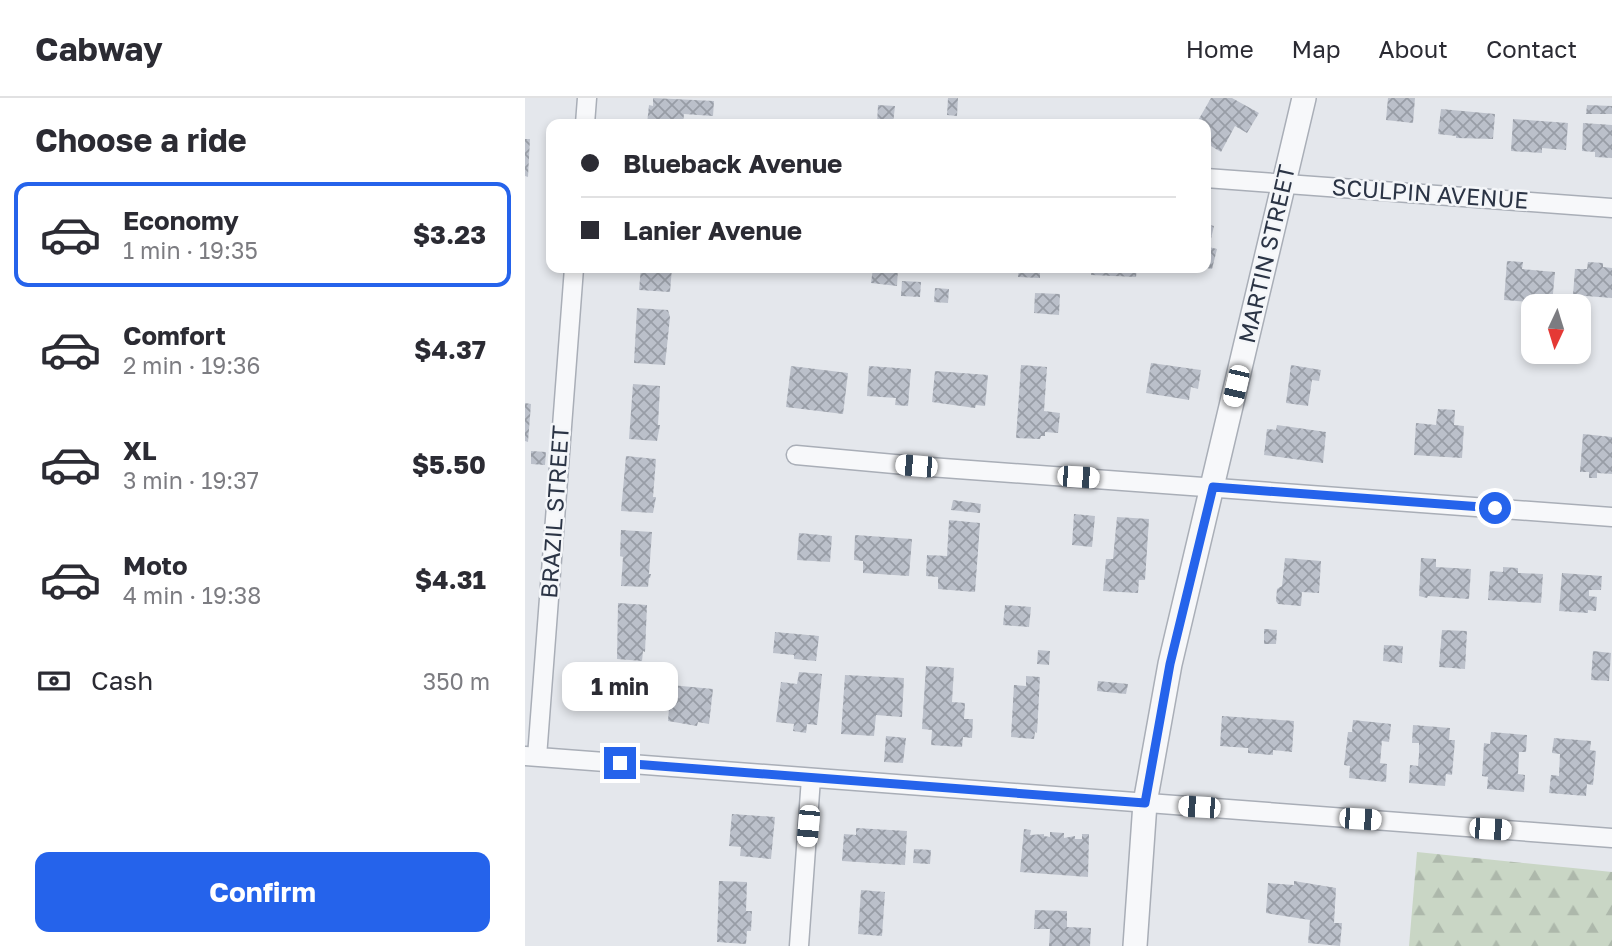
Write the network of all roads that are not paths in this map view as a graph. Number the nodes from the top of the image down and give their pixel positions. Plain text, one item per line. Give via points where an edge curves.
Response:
1 (587, 98) edge
2 (1304, 98) edge
3 (585, 119) edge
4 (1211, 178) edge
5 (1283, 184) junction
6 (1612, 208) edge
7 (574, 273) edge
8 (796, 455) dead end
9 (1213, 487) junction
10 (1612, 517) edge
11 (531, 756) edge
12 (811, 778) junction
13 (1145, 803) junction
14 (1612, 838) edge
15 (799, 946) edge
16 (1135, 946) edge

1 - 3 street
2 - 5 street, MARTIN STREET
4 - 5 street, SCULPIN AVENUE
5 - 6 street, SCULPIN AVENUE
5 - 9 street, MARTIN STREET
7 - 11 street, BRAZIL STREET
8 - 9 street
9 - 10 street
9 - 13 street, MARTIN STREET via 1170,664
11 - 12 street
12 - 13 street
12 - 15 street
13 - 14 street
13 - 16 street, MARTIN STREET

